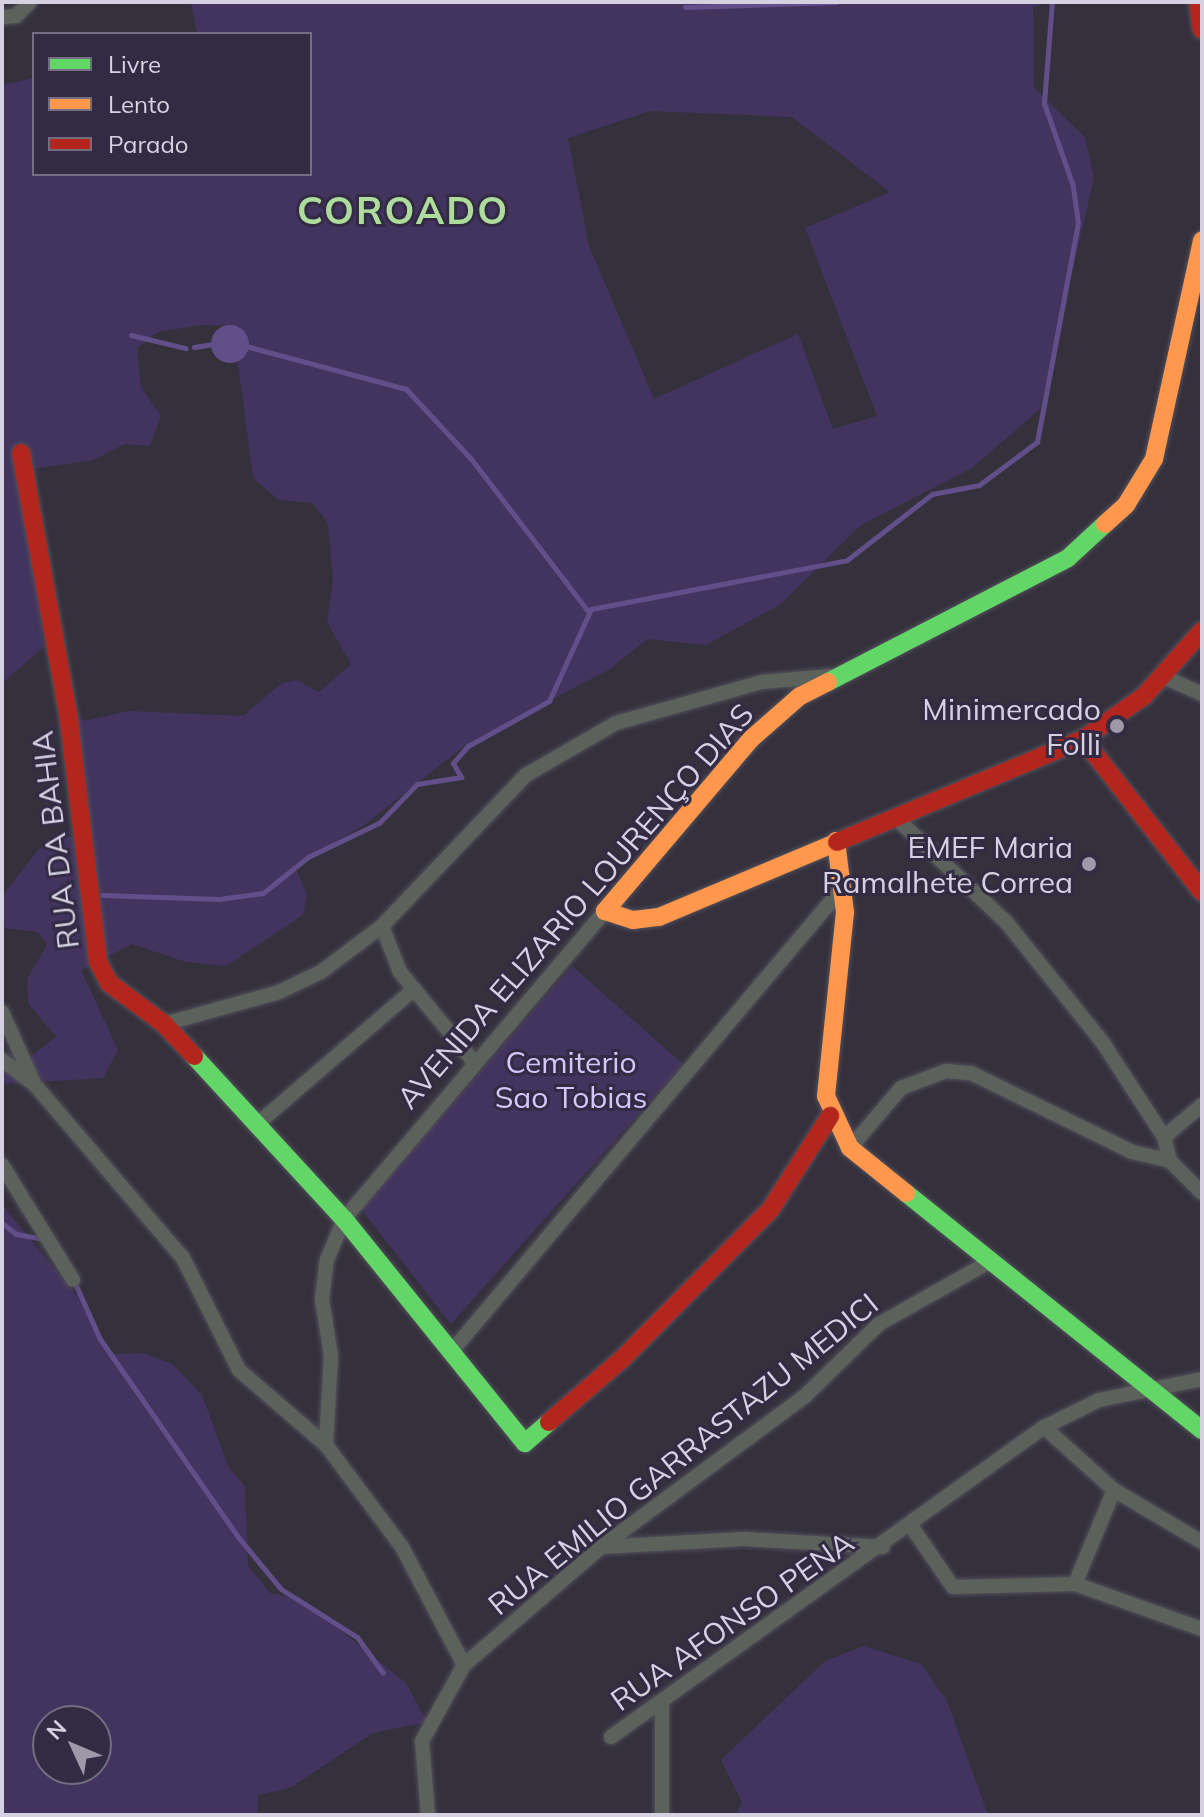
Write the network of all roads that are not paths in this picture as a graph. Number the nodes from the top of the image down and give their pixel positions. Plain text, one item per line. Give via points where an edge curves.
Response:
1 (30, 2) edge
2 (1198, 2) edge
3 (2, 17) edge
4 (1202, 30) edge
5 (1202, 240) edge
6 (21, 453) dead end
7 (1202, 631) edge
8 (838, 675) junction
9 (1164, 677) junction
10 (1202, 694) edge
11 (1083, 739) junction
12 (896, 818) junction
13 (836, 841) junction
14 (843, 887) junction
15 (1202, 892) edge
16 (605, 911) junction
17 (382, 926) junction
18 (414, 989) junction
19 (2, 1012) edge
20 (164, 1024) junction
21 (2, 1060) edge
22 (473, 1061) junction
23 (35, 1085) junction
24 (1202, 1105) edge
25 (830, 1116) junction
26 (255, 1126) junction
27 (1164, 1137) junction
28 (850, 1148) junction
29 (1170, 1161) junction
30 (2, 1165) edge
31 (1202, 1193) edge
32 (344, 1219) junction
33 (989, 1262) junction
34 (73, 1280) dead end
35 (452, 1351) junction
36 (1202, 1379) edge
37 (1143, 1388) junction
38 (1044, 1427) junction
39 (1202, 1430) edge
40 (326, 1445) junction
41 (1114, 1490) junction
42 (911, 1526) junction
43 (1202, 1542) edge
44 (601, 1547) junction
45 (883, 1547) junction
46 (1075, 1584) junction
47 (1202, 1629) edge
48 (464, 1665) junction
49 (662, 1702) junction
50 (611, 1737) dead end
51 (428, 1815) edge
52 (662, 1815) edge

1 - 3 street via 16,16
2 - 4 street
5 - 8 street, AVENIDA ELIZARIO LOURENÇO DIAS via 1154,459 1126,505 1068,558
6 - 20 street, RUA DA BAHIA via 68,713 98,962 109,983
7 - 9 street
8 - 16 street, AVENIDA ELIZARIO LOURENÇO DIAS via 800,696 751,739
8 - 17 street via 762,682 616,723 526,775
9 - 10 street
9 - 11 street
11 - 12 street
11 - 15 street
12 - 13 street
12 - 27 street via 1007,923 1103,1043
13 - 14 street
13 - 16 street via 659,917 633,920
14 - 25 street via 826,1079
14 - 35 street
16 - 22 street, AVENIDA ELIZARIO LOURENÇO DIAS
17 - 18 street via 400,972
17 - 20 street via 321,972 279,992
18 - 22 street
18 - 26 street
19 - 23 street
20 - 26 street, RUA DA BAHIA
21 - 23 street
22 - 32 street, AVENIDA ELIZARIO LOURENÇO DIAS
23 - 40 street via 183,1258 239,1370
24 - 27 street
25 - 28 street
25 - 35 street, RUA DA BAHIA via 770,1210 622,1359 525,1443
26 - 32 street, RUA DA BAHIA
27 - 29 street
28 - 29 street via 901,1088 946,1071 971,1073 1132,1152
28 - 33 street
29 - 31 street
30 - 34 street
32 - 35 street, RUA DA BAHIA
32 - 40 street, AVENIDA ELIZARIO LOURENÇO DIAS via 327,1260 322,1299 331,1356
33 - 37 street
33 - 44 street, RUA EMILIO GARRASTAZU MEDICI via 879,1324 805,1396
36 - 37 street, RUA AFONSO PENA
37 - 38 street, RUA AFONSO PENA
37 - 39 street
38 - 41 street
38 - 42 street, RUA AFONSO PENA
40 - 48 street via 402,1547
41 - 43 street
41 - 46 street
42 - 45 street, RUA AFONSO PENA
42 - 46 street via 953,1587
44 - 45 street, RUA AFONSO PENA via 744,1539
44 - 48 street, RUA EMILIO GARRASTAZU MEDICI
45 - 49 street, RUA AFONSO PENA
46 - 47 street
48 - 51 street via 422,1741
49 - 50 street, RUA AFONSO PENA
49 - 52 street

